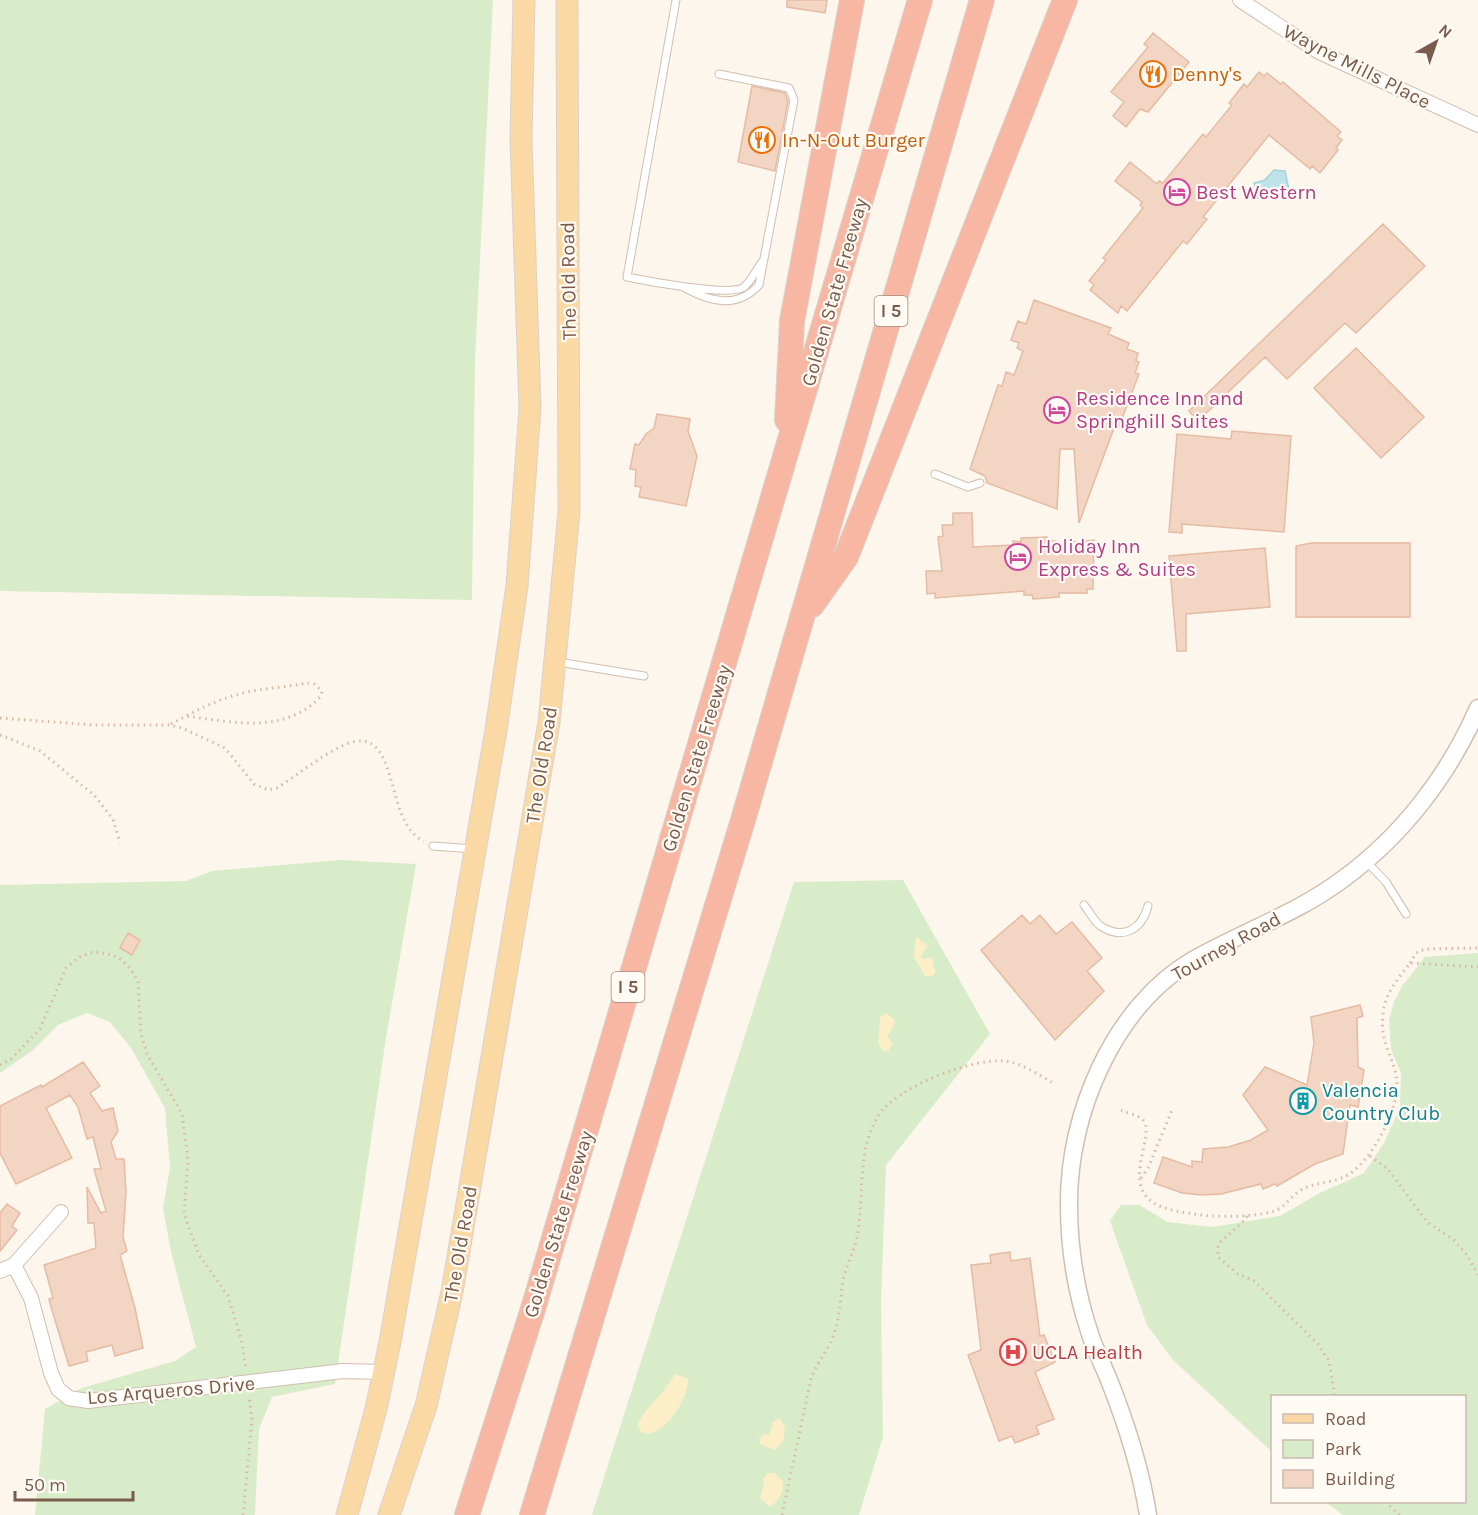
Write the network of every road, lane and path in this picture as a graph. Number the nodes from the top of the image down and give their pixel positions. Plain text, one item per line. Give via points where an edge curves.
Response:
1 (524, 0) edge
2 (567, 0) edge
3 (676, 0) edge
4 (852, 0) edge
5 (920, 0) edge
6 (982, 0) edge
7 (1065, 0) edge
8 (1240, 0) edge
9 (719, 74) dead end
10 (1478, 125) edge
11 (785, 459) junction
12 (935, 474) dead end
13 (980, 483) dead end
14 (800, 622) junction
15 (556, 661) junction
16 (644, 676) dead end
17 (1478, 708) edge
18 (186, 716) junction
19 (0, 718) edge
20 (170, 725) junction
21 (0, 735) edge
22 (120, 843) dead end
23 (433, 846) joint
24 (476, 849) junction
25 (1366, 861) junction
26 (1084, 905) dead end
27 (1148, 906) dead end
28 (1406, 915) dead end
29 (1478, 948) edge
30 (1410, 963) junction
31 (1478, 967) edge
32 (0, 1065) edge
33 (1053, 1083) dead end
34 (1121, 1110) dead end
35 (1172, 1110) dead end
36 (1370, 1156) junction
37 (1141, 1178) junction
38 (61, 1212) dead end
39 (1247, 1216) junction
40 (14, 1265) junction
41 (0, 1271) edge
42 (1478, 1275) edge
43 (384, 1372) junction
44 (248, 1384) junction
45 (1335, 1395) edge
46 (1386, 1503) edge
47 (243, 1515) edge
48 (346, 1515) edge
49 (389, 1515) edge
50 (467, 1515) edge
51 (532, 1515) edge
52 (782, 1515) edge
53 (1148, 1515) edge
54 (1400, 1515) edge

1 - 24 main road, The Old Road via 521,139 530,402 528,468 511,644
2 - 15 main road, The Old Road via 569,512
3 - 9 lane via 627,277 682,287 701,297 732,301 742,300 759,285 794,100 789,88
4 - 11 highway, I 5 via 792,321
5 - 11 highway, Golden State Freeway / I 5
6 - 14 highway, I 5
7 - 14 highway, I 5 via 846,557
8 - 10 street, Wayne Mills Place via 1319,52
11 - 50 highway, Golden State Freeway / I 5 via 536,1298
12 - 13 lane via 968,487
14 - 51 highway, I 5
15 - 16 lane
15 - 49 main road, The Old Road via 548,733 450,1302 426,1406
17 - 25 street, Tourney Road via 1443,775 1411,816
18 - 18 path via 237,694 306,683 321,691 310,707 275,721 249,725
18 - 20 path
19 - 20 path via 94,725
20 - 23 path via 225,748 254,784 268,790 344,745 368,742 377,748 387,766 404,826 417,839
21 - 22 path via 39,751 94,795 113,819
23 - 24 lane
24 - 43 main road, The Old Road
25 - 28 lane via 1386,882
25 - 53 street, Tourney Road via 1313,899 1238,935 1168,977 1127,1022 1090,1093 1072,1164 1071,1252 1090,1336 1130,1441
26 - 27 lane via 1100,926 1115,932 1134,929 1144,920
29 - 30 path via 1425,949 1416,953
30 - 31 path
30 - 36 path via 1391,987 1383,1012 1382,1039 1397,1083 1394,1106
32 - 44 path via 40,1029 66,968 79,957 93,952 108,954 130,968 138,982 141,1034 147,1054 182,1114 188,1159 184,1214 199,1255 228,1296 242,1342
33 - 52 path via 1006,1061 988,1061 917,1085 896,1096 879,1114 867,1139 857,1235 839,1312 832,1339 811,1379
34 - 37 path via 1143,1120 1147,1128 1139,1167
35 - 37 path
36 - 39 path via 1347,1176 1302,1189 1276,1210
36 - 42 path via 1388,1169 1427,1222 1454,1240
37 - 39 path via 1143,1193 1162,1207 1189,1213
38 - 40 street
39 - 45 path via 1218,1245 1218,1257 1238,1274 1254,1281 1318,1344 1329,1361
40 - 41 street
40 - 44 street, Los Arqueros Drive via 31,1298 51,1373 58,1389 69,1398 88,1401
43 - 44 street, Los Arqueros Drive via 343,1371
43 - 48 main road, The Old Road
44 - 47 path via 252,1419
46 - 54 path

